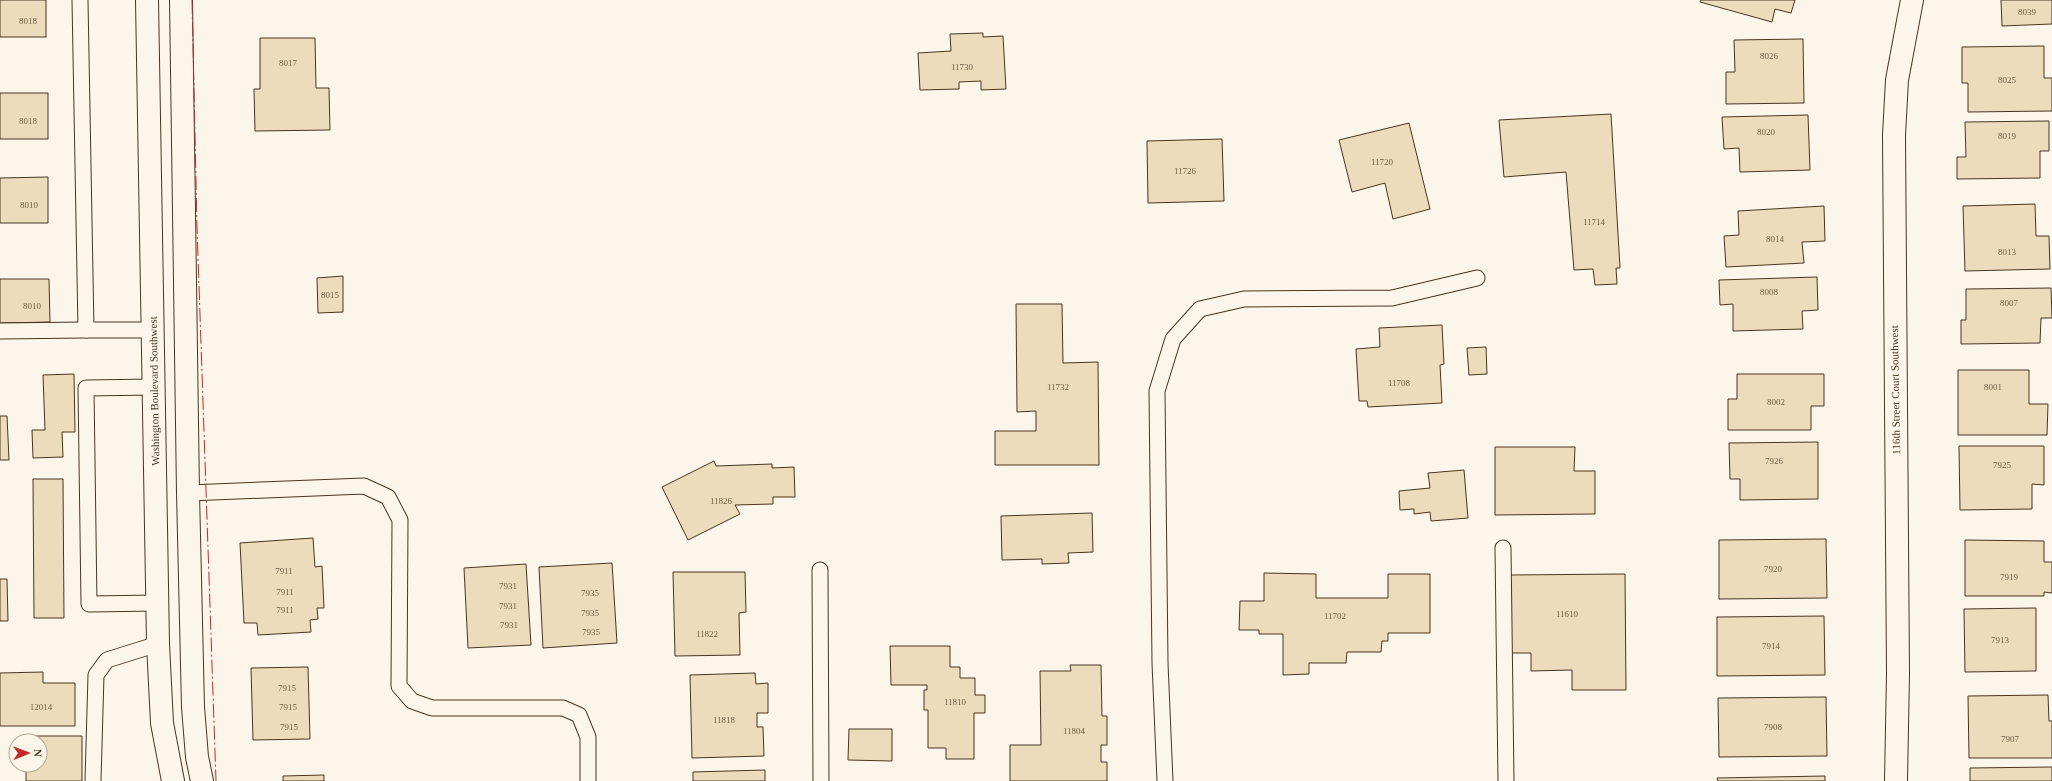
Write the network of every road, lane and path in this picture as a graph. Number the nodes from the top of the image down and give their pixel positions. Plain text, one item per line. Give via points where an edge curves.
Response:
1 (80, 0) edge
2 (147, 0) edge
3 (181, 0) edge
4 (1912, 0) edge
5 (1477, 278) dead end
6 (86, 330) junction
7 (153, 330) junction
8 (0, 331) edge
9 (154, 387) junction
10 (188, 493) junction
11 (1503, 548) dead end
12 (820, 570) dead end
13 (157, 603) junction
14 (158, 644) junction
15 (93, 781) edge
16 (173, 781) edge
17 (202, 781) edge
18 (588, 781) edge
19 (821, 781) edge
20 (1165, 781) edge
21 (1506, 781) edge
22 (1896, 781) edge

1 - 6 lane
2 - 7 main road, Washington Boulevard Southwest
3 - 10 main road
4 - 22 main road, 116th Street Court Southwest via 1897,80 1894,135 1898,674
5 - 20 lane via 1392,298 1244,299 1200,309 1173,339 1156,391 1160,663
6 - 7 lane
6 - 8 lane
7 - 9 main road, Washington Boulevard Southwest
9 - 13 main road, Washington Boulevard Southwest
9 - 13 lane via 86,388 87,481 89,604
10 - 17 main road via 193,707 197,757
10 - 18 lane via 364,486 388,497 400,520 399,686 412,701 432,708 563,708 579,715 588,737
11 - 21 lane
12 - 19 lane
13 - 14 main road, Washington Boulevard Southwest
14 - 15 lane via 107,660 96,675
14 - 16 main road, Washington Boulevard Southwest via 162,723

